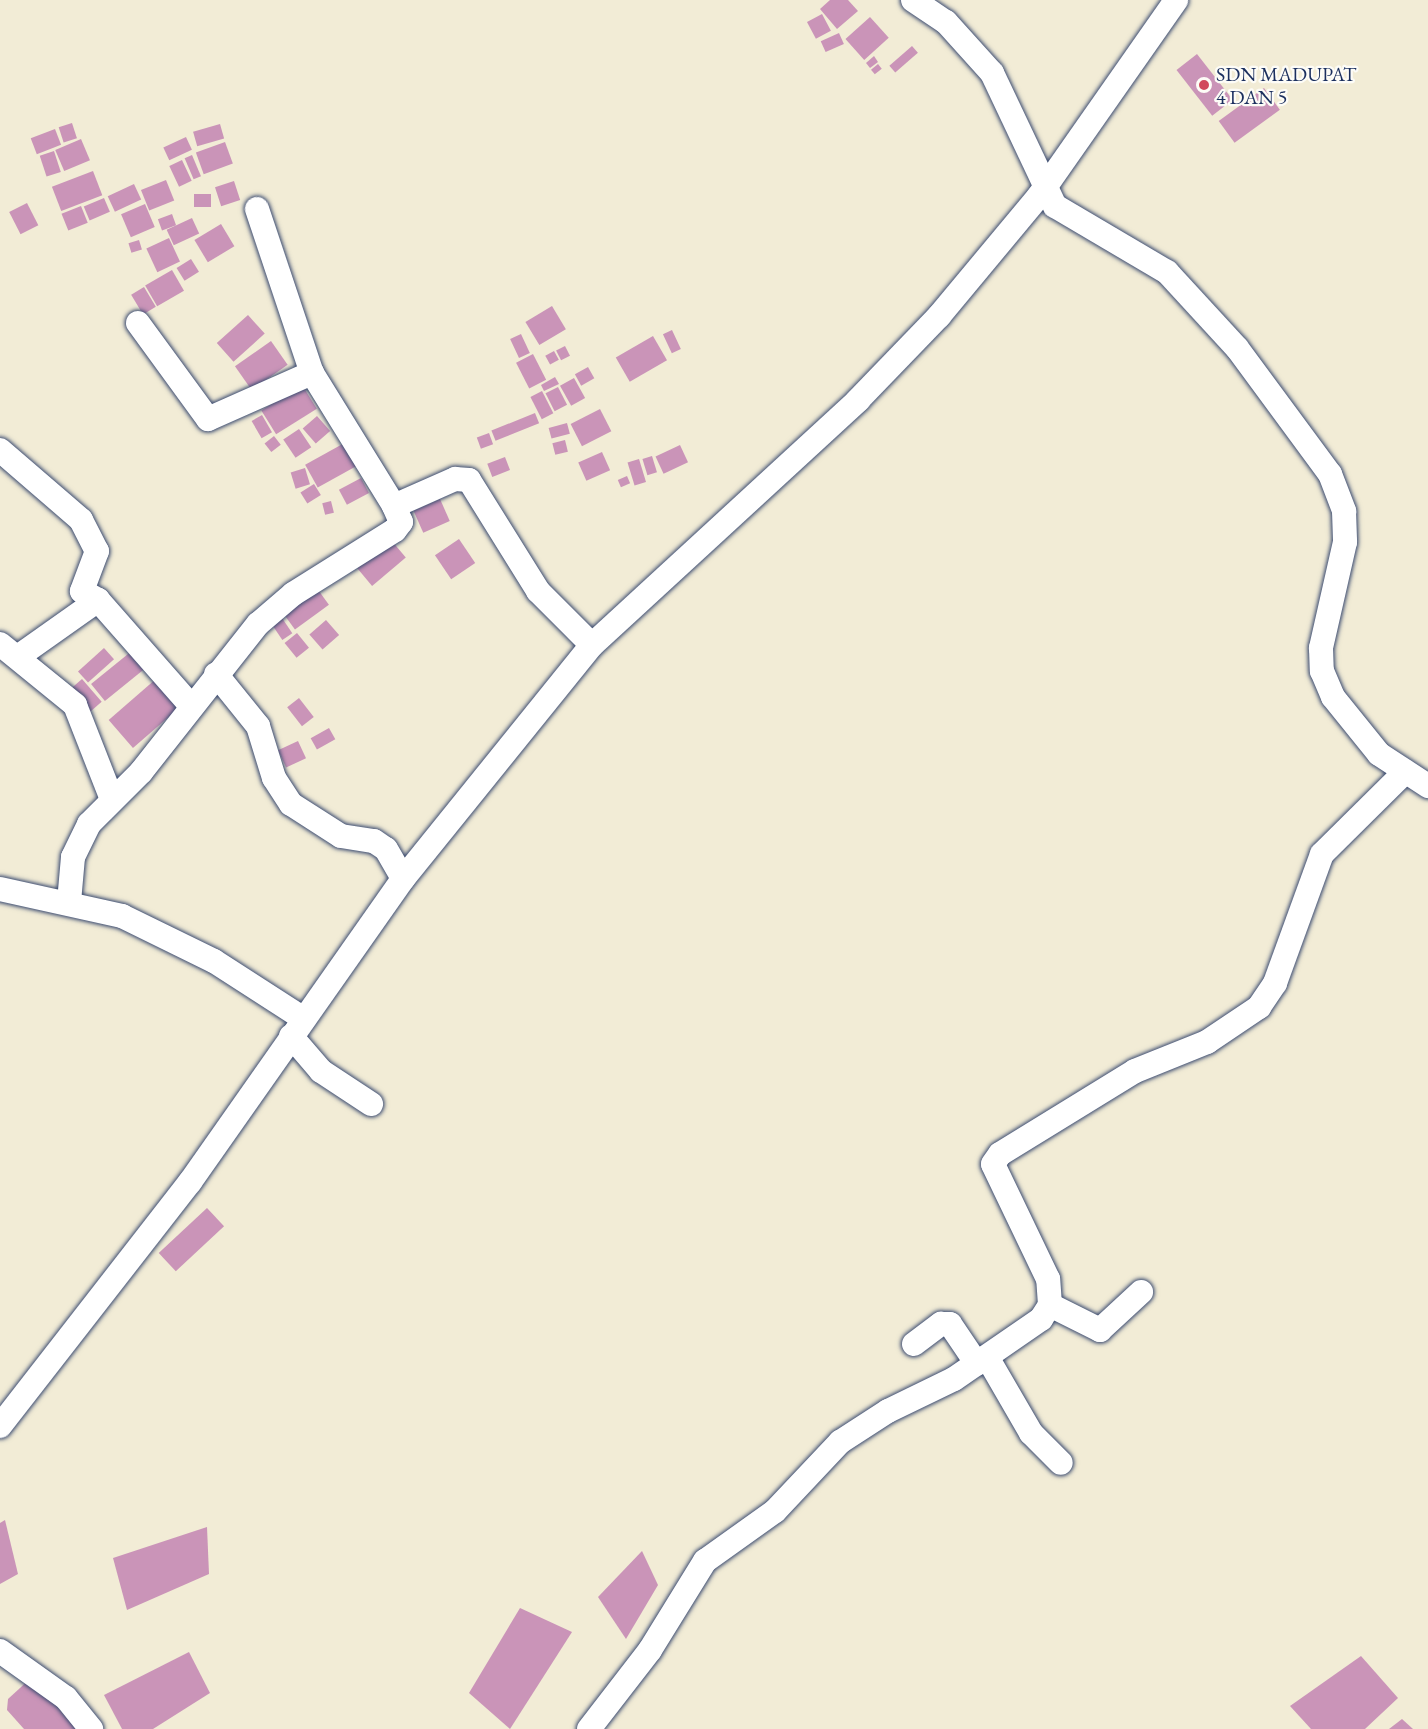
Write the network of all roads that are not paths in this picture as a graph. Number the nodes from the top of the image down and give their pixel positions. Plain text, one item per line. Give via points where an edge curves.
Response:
1 (913, 0) edge
2 (1176, 0) edge
3 (1043, 190) junction
4 (257, 209) dead end
5 (138, 323) dead end
6 (312, 373) junction
7 (0, 450) edge
8 (394, 506) junction
9 (98, 600) junction
10 (592, 645) junction
11 (9, 650) edge
12 (216, 675) junction
13 (191, 706) junction
14 (1405, 772) junction
15 (1428, 786) edge
16 (111, 797) junction
17 (403, 879) junction
18 (0, 889) edge
19 (69, 902) junction
20 (297, 1028) junction
21 (371, 1104) dead end
22 (1141, 1292) dead end
23 (1050, 1305) junction
24 (914, 1344) dead end
25 (982, 1360) junction
26 (0, 1426) edge
27 (1061, 1462) dead end
28 (0, 1651) edge
29 (91, 1729) edge
30 (589, 1729) edge

1 - 3 street via 946,22 992,73 1008,97
2 - 3 street
3 - 10 street via 900,359
3 - 14 street via 1071,218 1146,255 1167,272 1237,348 1330,474 1344,511 1345,542 1321,648 1322,671 1333,697 1379,754
4 - 6 street
5 - 6 street via 208,419
6 - 8 street
7 - 9 street via 58,498 91,536 97,560 81,584 88,598
8 - 10 street via 455,479 469,480 538,591
8 - 12 street via 401,522 395,530 293,594
9 - 11 street
9 - 13 street
10 - 17 street
11 - 16 street via 75,705
12 - 13 street
12 - 17 street via 258,726 274,778 291,804 341,836 374,841 386,849
13 - 16 street via 141,772
14 - 15 street
14 - 23 street via 1322,854 1275,983 1258,1007 1207,1042 1136,1071 1000,1154 993,1164 1048,1279
16 - 19 street via 79,840
17 - 20 street
18 - 19 street
19 - 20 street via 122,916 214,960
20 - 21 street via 321,1071
20 - 26 street via 190,1182
22 - 23 street via 1100,1330
23 - 25 street via 1041,1319
24 - 25 street via 941,1324 950,1324
25 - 27 street via 1031,1433
25 - 30 street via 840,1442 775,1512 705,1561 650,1650
28 - 29 street via 66,1698

